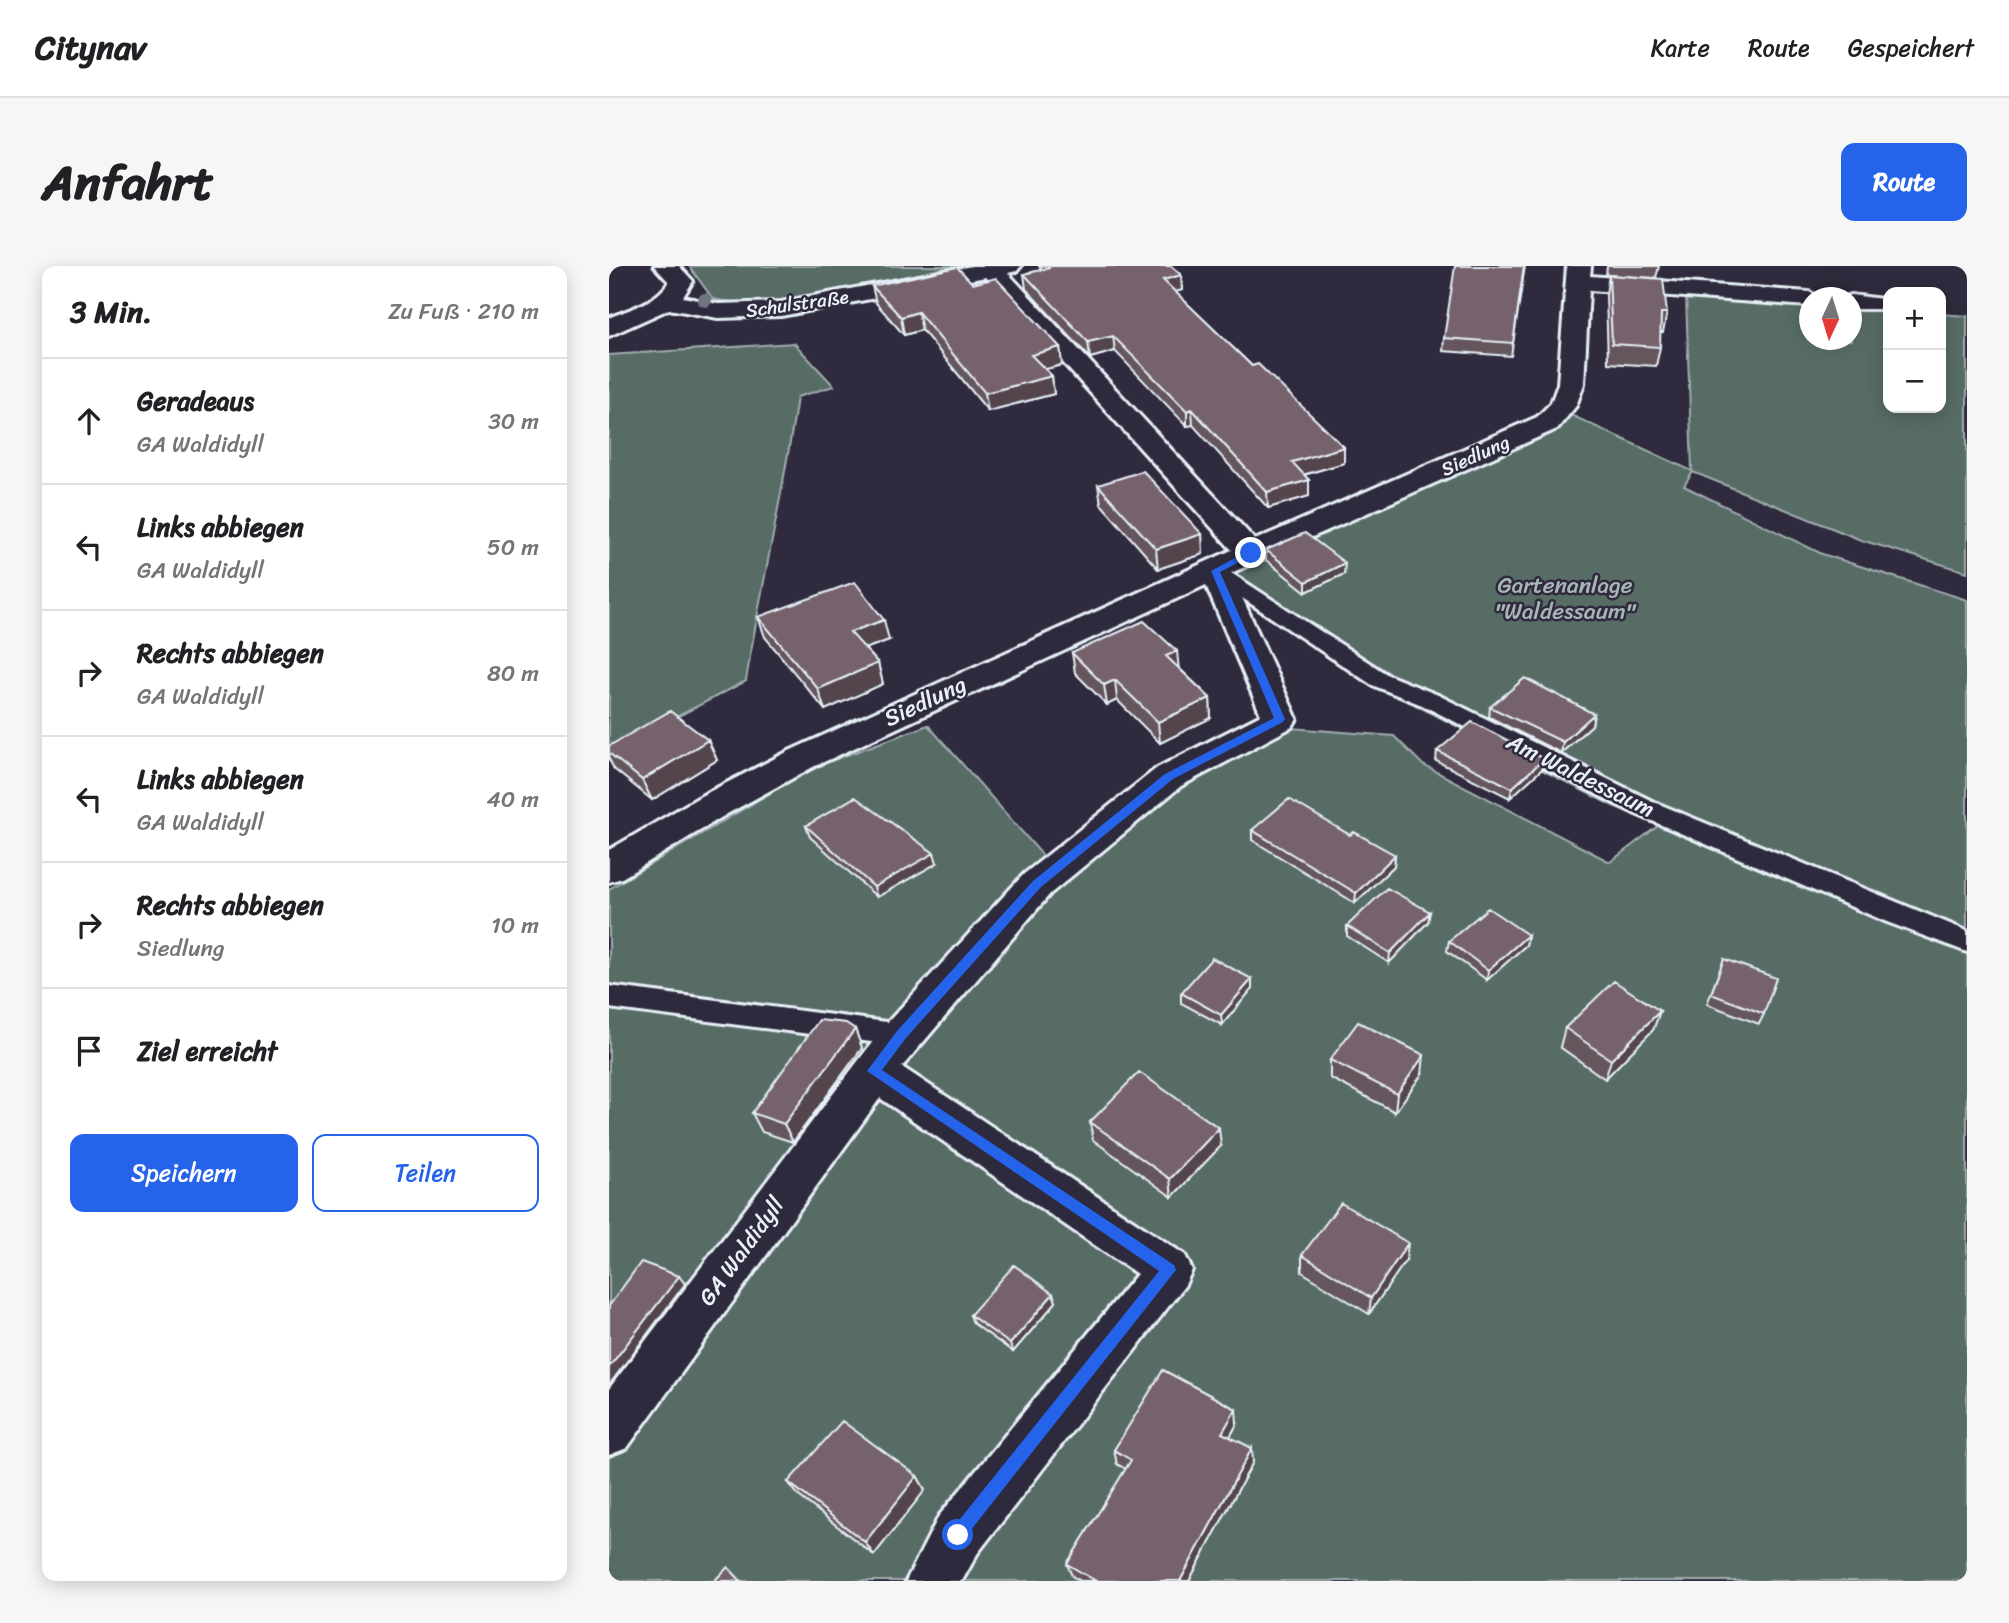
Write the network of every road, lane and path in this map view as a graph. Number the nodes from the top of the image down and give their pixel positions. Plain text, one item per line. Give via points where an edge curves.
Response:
1 (666, 266) edge
2 (1001, 268) edge
3 (1579, 274) edge
4 (1799, 298) edge
5 (667, 300) junction
6 (609, 329) edge
7 (1251, 553) junction
8 (1215, 571) junction
9 (609, 869) edge
10 (1967, 942) edge
11 (609, 997) edge
12 (902, 1035) junction
13 (874, 1071) junction
14 (609, 1430) edge
15 (933, 1581) edge

1 - 5 street via 681,281
2 - 5 street, Schulstraße via 781,309 718,311
2 - 7 street
3 - 4 street
3 - 7 street, Siedlung via 1571,384 1563,406 1547,423
5 - 6 street
7 - 8 street, Siedlung
8 - 9 street, Siedlung via 801,759
8 - 10 lane, Am Waldessaum via 1380,680 1430,700 1645,808
8 - 12 street, GA Waldidyll via 1280,719 1169,777 1037,884
11 - 12 lane
12 - 13 street, GA Waldidyll
13 - 14 street, GA Waldidyll
13 - 15 street via 1169,1270 958,1535

